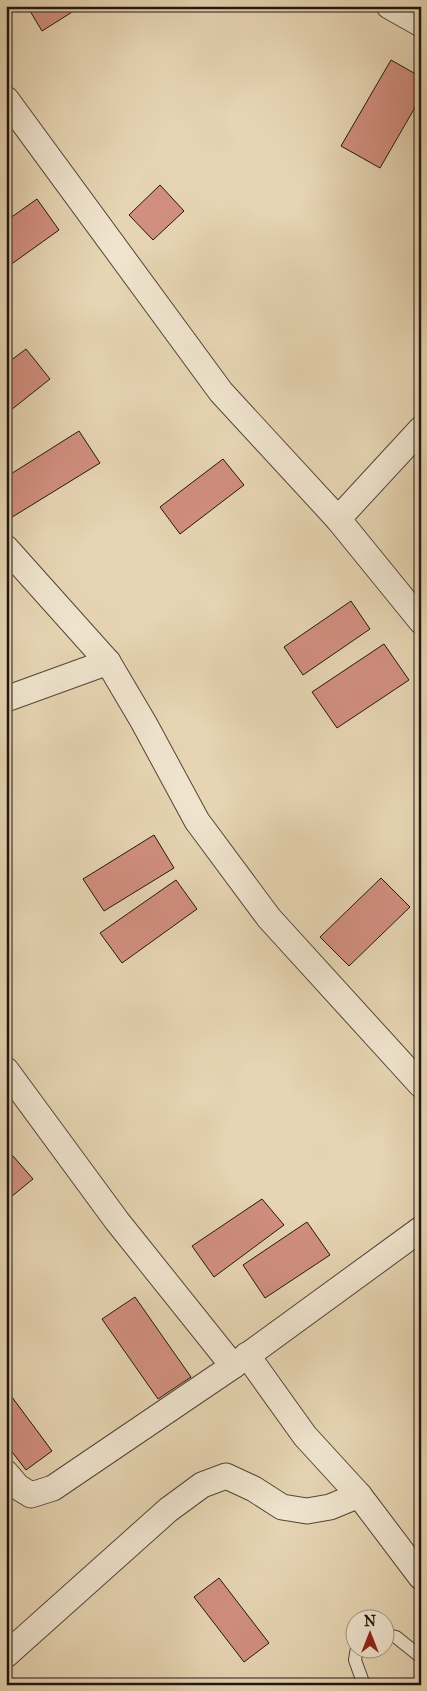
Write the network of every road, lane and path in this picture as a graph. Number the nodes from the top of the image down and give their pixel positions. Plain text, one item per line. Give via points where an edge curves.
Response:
1 (389, 6) edge
2 (421, 24) edge
3 (6, 99) edge
4 (421, 429) edge
5 (338, 519) junction
6 (6, 548) edge
7 (421, 621) edge
8 (108, 662) junction
9 (6, 699) edge
10 (6, 1070) edge
11 (421, 1085) edge
12 (421, 1229) edge
13 (240, 1360) junction
14 (6, 1472) edge
15 (359, 1495) junction
16 (421, 1578) edge
17 (394, 1636) edge
18 (6, 1655) edge
19 (421, 1657) edge
20 (355, 1658) edge
21 (364, 1685) edge

1 - 2 street
3 - 5 street via 221,392
4 - 5 street
5 - 7 street
6 - 8 street
8 - 9 street
8 - 11 street via 197,821 269,918
10 - 13 street via 118,1221
12 - 13 street
13 - 14 street via 42,1494 31,1495 18,1487
13 - 15 street
15 - 16 street
15 - 18 street via 330,1507 307,1510 282,1507 226,1476 202,1485 168,1510
17 - 19 lane
20 - 21 lane

